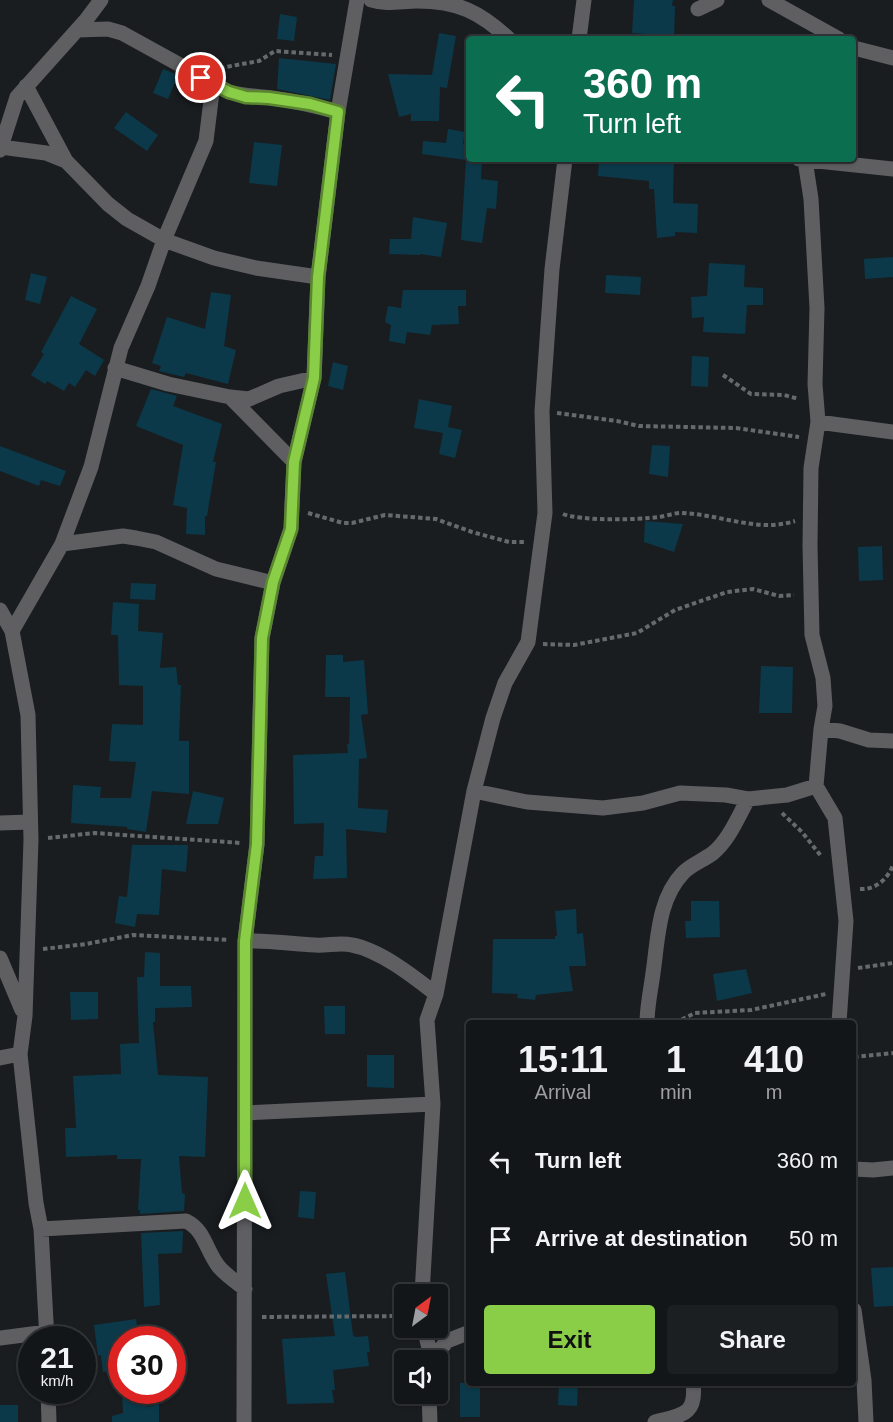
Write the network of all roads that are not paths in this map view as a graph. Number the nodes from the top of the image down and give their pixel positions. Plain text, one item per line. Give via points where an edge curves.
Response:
1 (100, 0) edge
2 (357, 0) edge
3 (371, 0) edge
4 (584, 0) edge
5 (717, 0) edge
6 (769, 0) edge
7 (698, 9) dead end
8 (77, 30) junction
9 (506, 36) edge
10 (579, 36) edge
11 (834, 36) edge
12 (856, 49) edge
13 (893, 58) edge
14 (213, 84) junction
15 (26, 87) junction
16 (338, 112) junction
17 (1, 149) edge
18 (66, 161) junction
19 (565, 162) edge
20 (802, 162) edge
21 (822, 162) edge
22 (893, 169) edge
23 (164, 240) junction
24 (318, 277) junction
25 (115, 368) junction
26 (314, 378) junction
27 (230, 398) junction
28 (818, 422) junction
29 (893, 432) edge
30 (294, 462) junction
31 (62, 543) junction
32 (273, 582) junction
33 (0, 610) edge
34 (12, 631) junction
35 (821, 729) junction
36 (893, 741) edge
37 (816, 786) junction
38 (474, 791) junction
39 (755, 799) junction
40 (30, 822) junction
41 (0, 823) edge
42 (245, 941) junction
43 (0, 958) edge
44 (436, 994) junction
45 (25, 1016) junction
46 (647, 1020) edge
47 (839, 1020) edge
48 (21, 1054) junction
49 (0, 1058) edge
50 (434, 1104) junction
51 (245, 1113) junction
52 (893, 1168) edge
53 (856, 1169) edge
54 (41, 1229) junction
55 (423, 1284) edge
56 (245, 1289) junction
57 (856, 1324) edge
58 (46, 1326) edge
59 (466, 1334) edge
60 (18, 1337) edge
61 (0, 1338) edge
62 (440, 1350) edge
63 (693, 1386) edge
64 (48, 1404) edge
65 (429, 1404) edge
66 (49, 1422) edge
67 (244, 1422) edge
68 (430, 1422) edge
69 (655, 1422) edge
70 (866, 1422) edge

1 - 8 street
2 - 16 street
3 - 9 street via 459,5 486,19
4 - 10 street
5 - 7 street
6 - 11 street
8 - 14 street via 108,29 122,33
8 - 15 street
12 - 13 street
14 - 16 street via 246,97 310,104
14 - 23 street via 206,141
15 - 17 street via 17,97
15 - 18 street
16 - 24 street
17 - 18 street via 46,153
18 - 23 street via 108,204
19 - 38 street via 542,411 545,508 528,642 505,683
20 - 28 street via 811,199
21 - 22 street
23 - 24 street via 214,258
23 - 25 street
24 - 26 street
25 - 27 street
25 - 31 street via 91,467
26 - 27 street via 279,386 249,399
26 - 30 street
27 - 30 street
28 - 29 street
28 - 35 street via 811,468 810,516 812,635 825,697
30 - 32 street via 291,529
31 - 32 street via 136,538 156,542 216,569
31 - 34 street
32 - 42 street via 262,638 257,844
33 - 34 street
34 - 40 street via 28,715
35 - 36 street
35 - 37 street
37 - 39 street
37 - 47 street via 835,818 846,921
38 - 39 street via 527,802 603,808 643,804 681,793
38 - 44 street
39 - 46 street via 715,852 684,871 672,887 664,906
40 - 41 street
40 - 45 street
42 - 44 street via 352,945 395,965
42 - 51 street
43 - 45 street
44 - 50 street via 427,1020
45 - 48 street
48 - 49 street
48 - 54 street
50 - 51 street
50 - 55 street
51 - 56 street
52 - 53 street
54 - 56 street via 186,1221 200,1231 220,1268
54 - 58 street
56 - 67 street
57 - 70 street
59 - 62 street via 447,1341
60 - 61 street
63 - 69 street via 692,1406 685,1414
64 - 66 street
65 - 68 street

